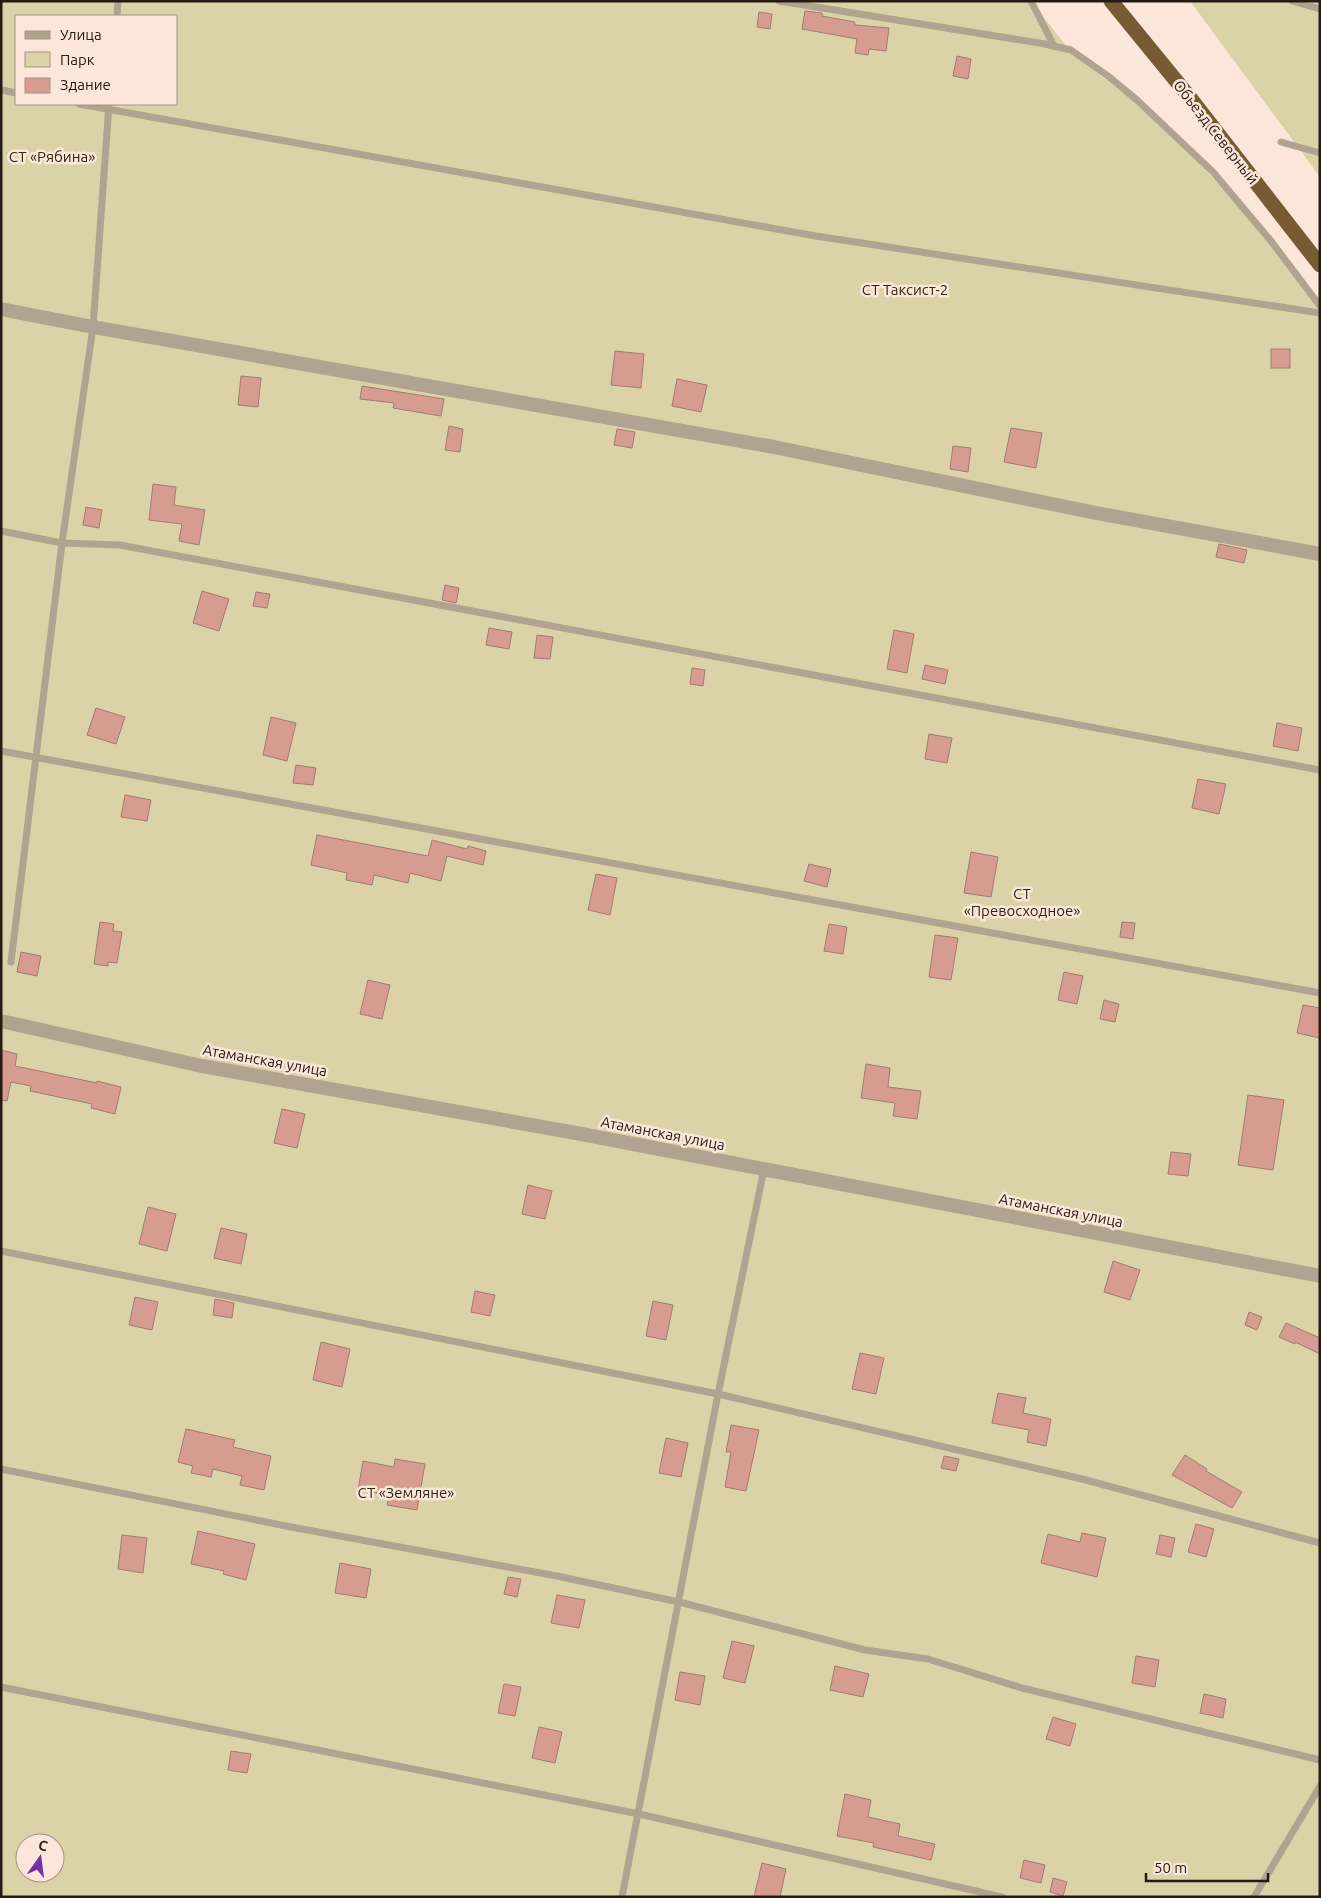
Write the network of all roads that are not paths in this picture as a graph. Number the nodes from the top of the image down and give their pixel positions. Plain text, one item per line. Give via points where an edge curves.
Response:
1 (118, 1) edge
2 (779, 1) edge
3 (1031, 1) edge
4 (1111, 1) edge
5 (1292, 1) edge
6 (1320, 9) edge
7 (117, 15) edge
8 (1054, 46) junction
9 (1, 90) edge
10 (15, 93) edge
11 (94, 105) edge
12 (109, 106) edge
13 (1281, 142) dead end
14 (1320, 153) edge
15 (1320, 265) edge
16 (1320, 306) edge
17 (1, 309) edge
18 (1320, 313) edge
19 (93, 326) junction
20 (1, 531) edge
21 (62, 543) junction
22 (1320, 554) edge
23 (1, 751) edge
24 (36, 758) junction
25 (1320, 770) edge
26 (11, 962) dead end
27 (1320, 993) edge
28 (1, 1021) edge
29 (764, 1169) junction
30 (1, 1251) edge
31 (1320, 1276) edge
32 (718, 1394) junction
33 (1, 1469) edge
34 (1320, 1543) edge
35 (679, 1602) junction
36 (1, 1687) edge
37 (1320, 1760) edge
38 (1320, 1786) edge
39 (639, 1814) junction
40 (622, 1897) edge
41 (1002, 1897) edge
42 (1254, 1897) edge

1 - 7 lane
2 - 8 lane
3 - 8 lane
4 - 15 highway, Обьезд Северный via 1192,99
5 - 6 lane
8 - 16 lane via 1071,50 1108,76 1213,172
9 - 10 lane
11 - 12 lane
12 - 18 lane via 816,236
12 - 19 lane
13 - 14 lane
17 - 19 street
19 - 21 lane
19 - 22 street via 774,447 1096,513
20 - 21 lane
21 - 24 lane
21 - 25 lane via 120,545
23 - 24 lane
24 - 26 lane
24 - 27 lane
28 - 29 street, Атаманская улица via 202,1066
29 - 31 street, Атаманская улица
29 - 32 lane
30 - 32 lane
32 - 34 lane via 1082,1479
32 - 35 lane
33 - 35 lane
35 - 37 lane via 865,1650 928,1659 1022,1688
35 - 39 lane
36 - 39 lane
38 - 42 lane
39 - 40 lane
39 - 41 lane

